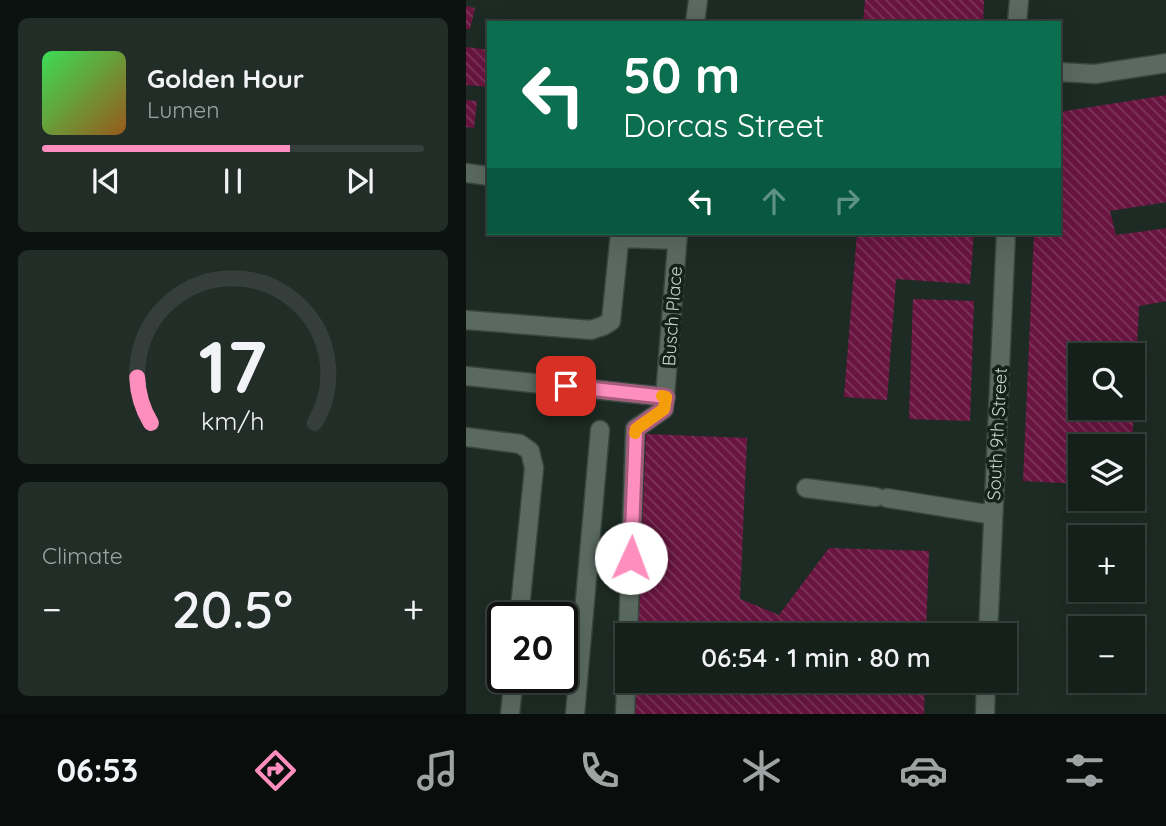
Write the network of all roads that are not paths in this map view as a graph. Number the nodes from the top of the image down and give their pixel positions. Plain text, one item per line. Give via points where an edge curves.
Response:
1 (698, 0) edge
2 (1020, 0) edge
3 (695, 21) edge
4 (1017, 21) edge
5 (1167, 63) edge
6 (1061, 72) edge
7 (466, 173) edge
8 (487, 176) edge
9 (620, 235) edge
10 (1006, 235) edge
11 (678, 237) edge
12 (466, 320) edge
13 (466, 376) edge
14 (666, 397) junction
15 (600, 430) dead end
16 (466, 437) edge
17 (806, 488) dead end
18 (993, 515) junction
19 (521, 602) edge
20 (628, 623) edge
21 (988, 623) edge
22 (512, 693) edge
23 (626, 693) edge
24 (986, 693) edge
25 (510, 714) edge
26 (575, 714) edge
27 (625, 714) edge
28 (985, 714) edge

1 - 3 lane
2 - 4 lane
5 - 6 lane via 1095,74
7 - 8 lane
9 - 11 lane
9 - 12 lane via 611,321 603,326 591,330
10 - 18 lane, South 9th Street
11 - 14 lane, Busch Place
13 - 14 lane
14 - 20 lane via 664,409 636,429
15 - 26 lane
16 - 19 lane via 520,444 530,450 534,468
17 - 18 lane
18 - 21 lane, South 9th Street
22 - 25 lane
23 - 27 lane
24 - 28 lane

